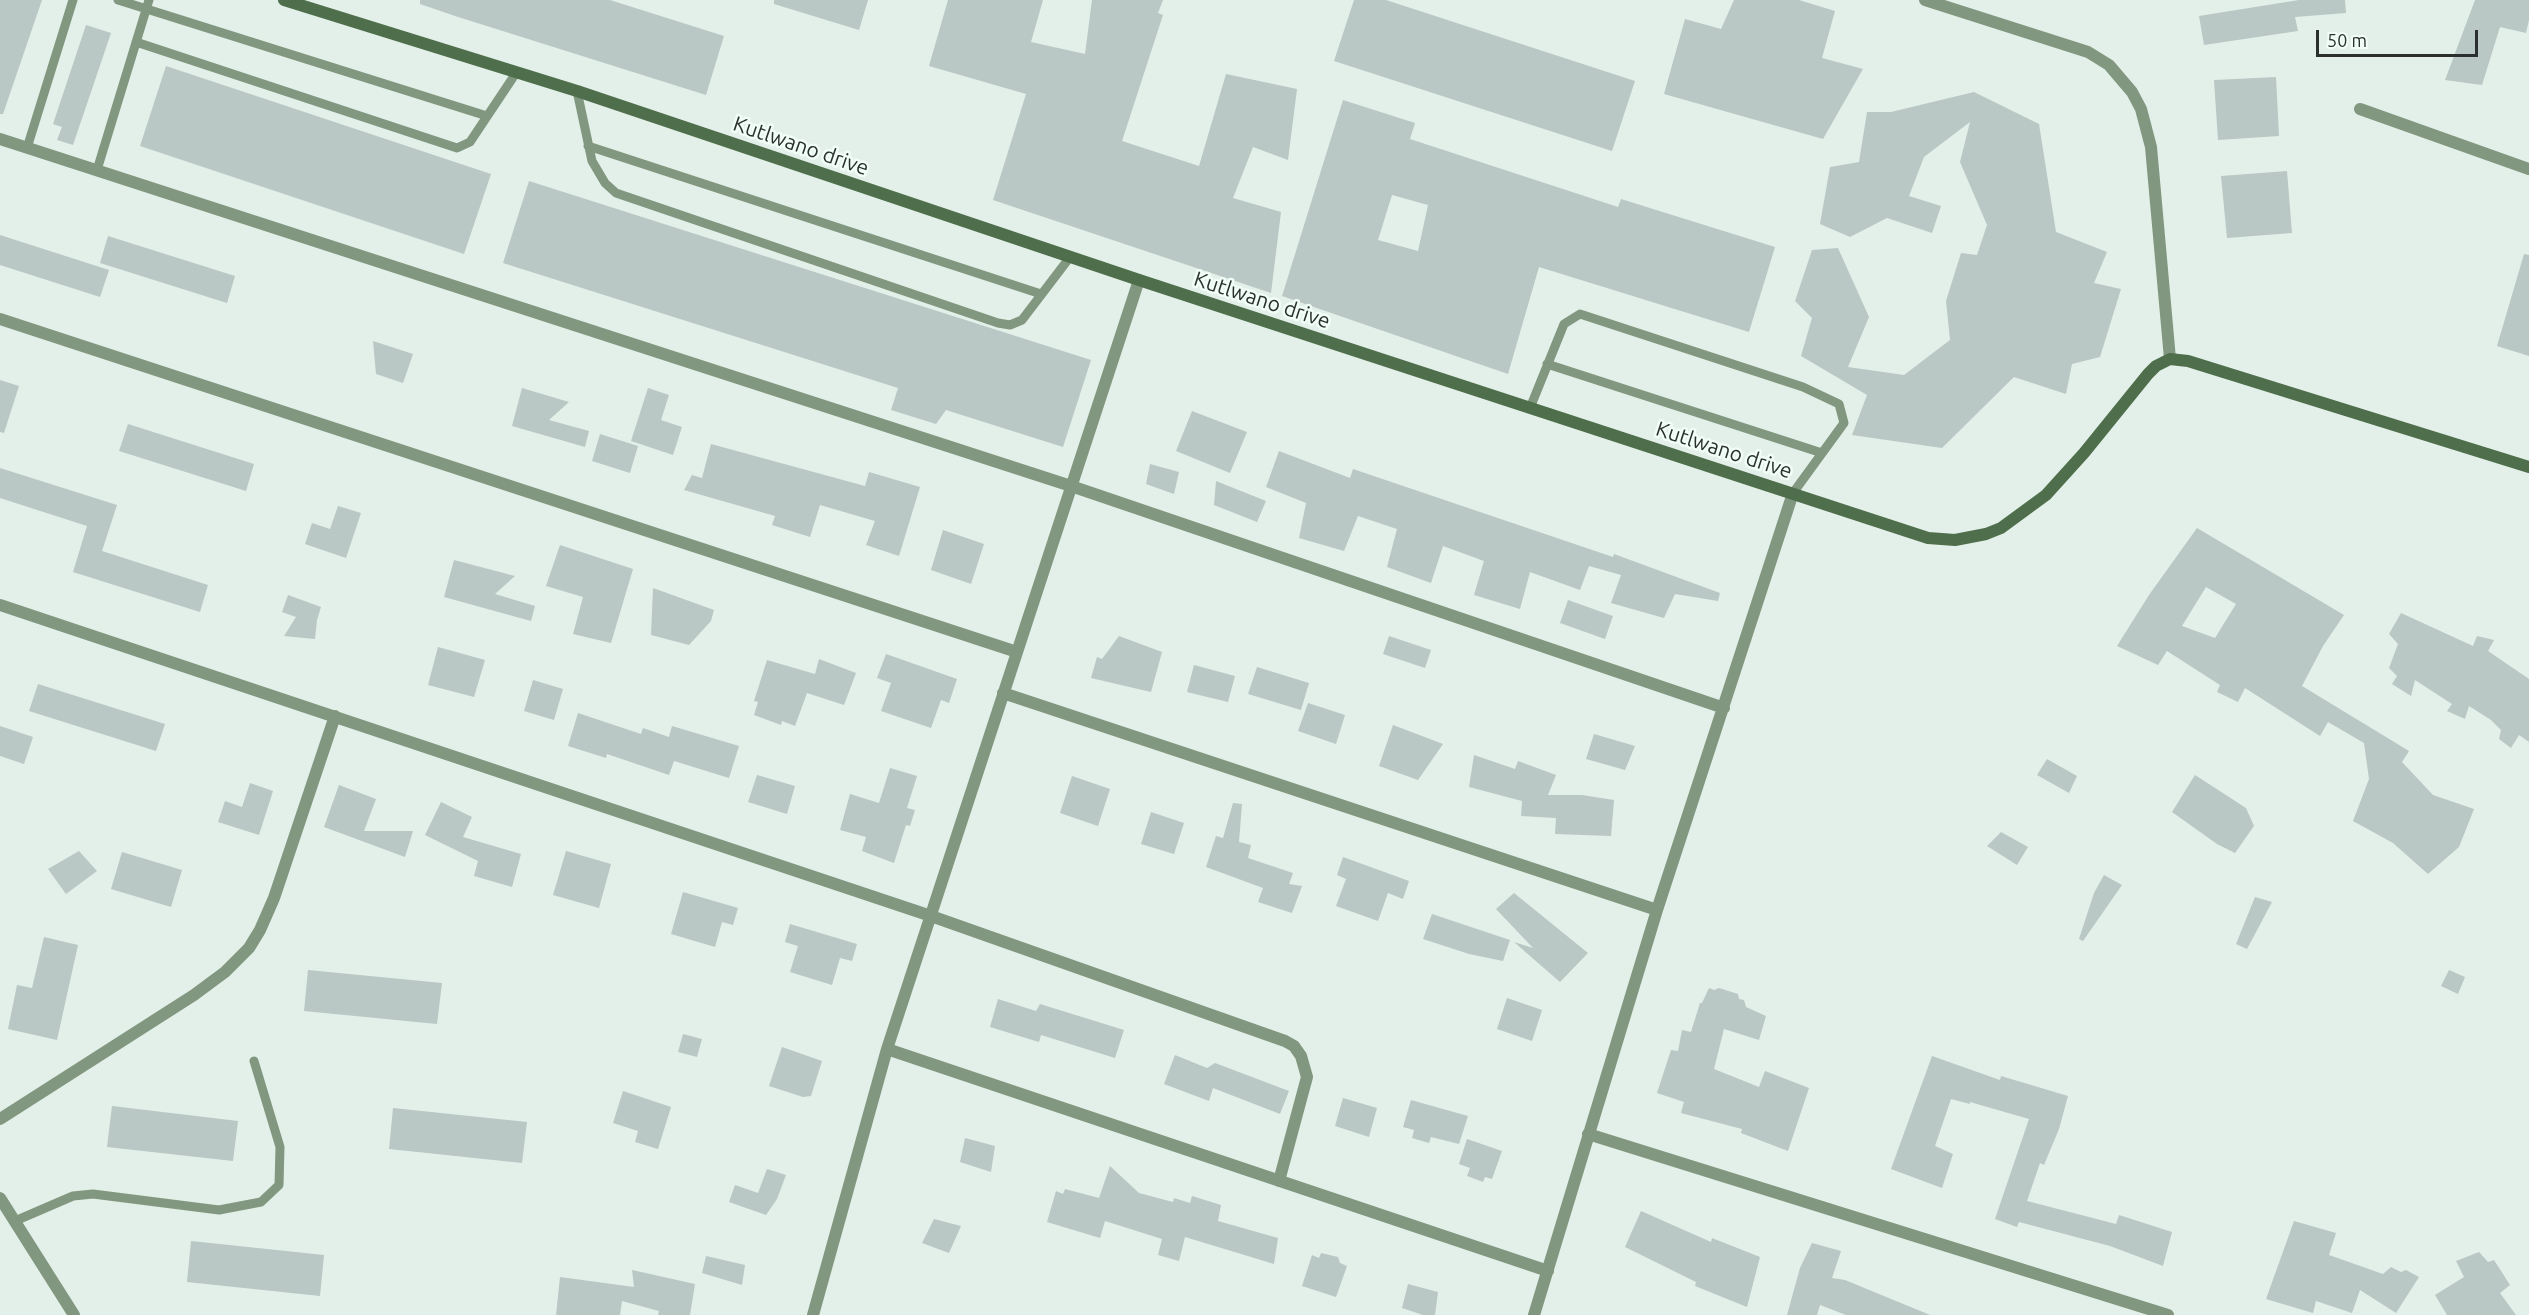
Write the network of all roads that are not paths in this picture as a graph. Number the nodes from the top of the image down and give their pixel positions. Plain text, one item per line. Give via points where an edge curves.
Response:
1 (74, 0) edge
2 (118, 0) edge
3 (284, 0) edge
4 (1925, 0) edge
5 (147, 5) edge
6 (1955, 5) edge
7 (136, 42) junction
8 (516, 72) junction
9 (577, 91) junction
10 (2360, 109) dead end
11 (487, 116) junction
12 (0, 139) edge
13 (588, 146) junction
14 (27, 148) junction
15 (2529, 169) edge
16 (97, 170) junction
17 (1070, 257) junction
18 (1139, 279) junction
19 (1041, 294) junction
20 (0, 318) edge
21 (2170, 359) junction
22 (1547, 364) junction
23 (1530, 408) junction
24 (1822, 453) junction
25 (2529, 467) edge
26 (1071, 486) junction
27 (1793, 493) junction
28 (0, 605) edge
29 (1017, 652) junction
30 (1004, 693) junction
31 (1724, 708) junction
32 (335, 717) junction
33 (1657, 910) junction
34 (931, 916) junction
35 (887, 1049) junction
36 (254, 1061) dead end
37 (0, 1119) edge
38 (1588, 1134) junction
39 (1279, 1181) junction
40 (0, 1198) edge
41 (15, 1221) junction
42 (1548, 1271) junction
43 (74, 1315) edge
44 (813, 1315) edge
45 (1534, 1315) edge
46 (2168, 1315) edge

1 - 14 lane
2 - 5 lane
3 - 8 street, Kutlwano drive
4 - 6 street
5 - 7 lane
5 - 11 lane
6 - 21 street via 2088,52 2109,65 2132,92 2151,147
7 - 11 lane via 458,148 470,142
7 - 16 lane
8 - 9 street, Kutlwano drive
8 - 11 lane
9 - 13 lane
9 - 17 street, Kutlwano drive
10 - 15 street
12 - 14 street
13 - 19 lane
13 - 19 lane via 591,161 616,193 998,323 1022,320
14 - 16 street
16 - 26 street
17 - 18 street, Kutlwano drive
17 - 19 lane
18 - 23 street, Kutlwano drive
18 - 26 street
20 - 29 street
21 - 25 street via 2188,360
21 - 27 street, Kutlwano drive via 2148,374 2046,495 2001,528 1986,534 1955,540 1928,538
22 - 23 lane
22 - 24 lane
22 - 24 lane via 1564,324 1580,314 1803,387 1839,404 1844,423
23 - 27 street, Kutlwano drive
24 - 27 lane
26 - 29 street
26 - 31 street
27 - 31 street
28 - 32 street
29 - 30 street
30 - 33 street
30 - 34 street
31 - 33 street
32 - 34 street
32 - 37 street via 274,898 249,948 194,995
33 - 38 street
34 - 35 street
34 - 39 street via 1294,1046 1305,1064 1307,1077
35 - 39 street
35 - 44 street
36 - 41 lane via 280,1147 279,1185 261,1202 219,1210 93,1194 74,1196
38 - 42 street
38 - 46 street
39 - 42 street
40 - 41 street
41 - 43 street
42 - 45 street

